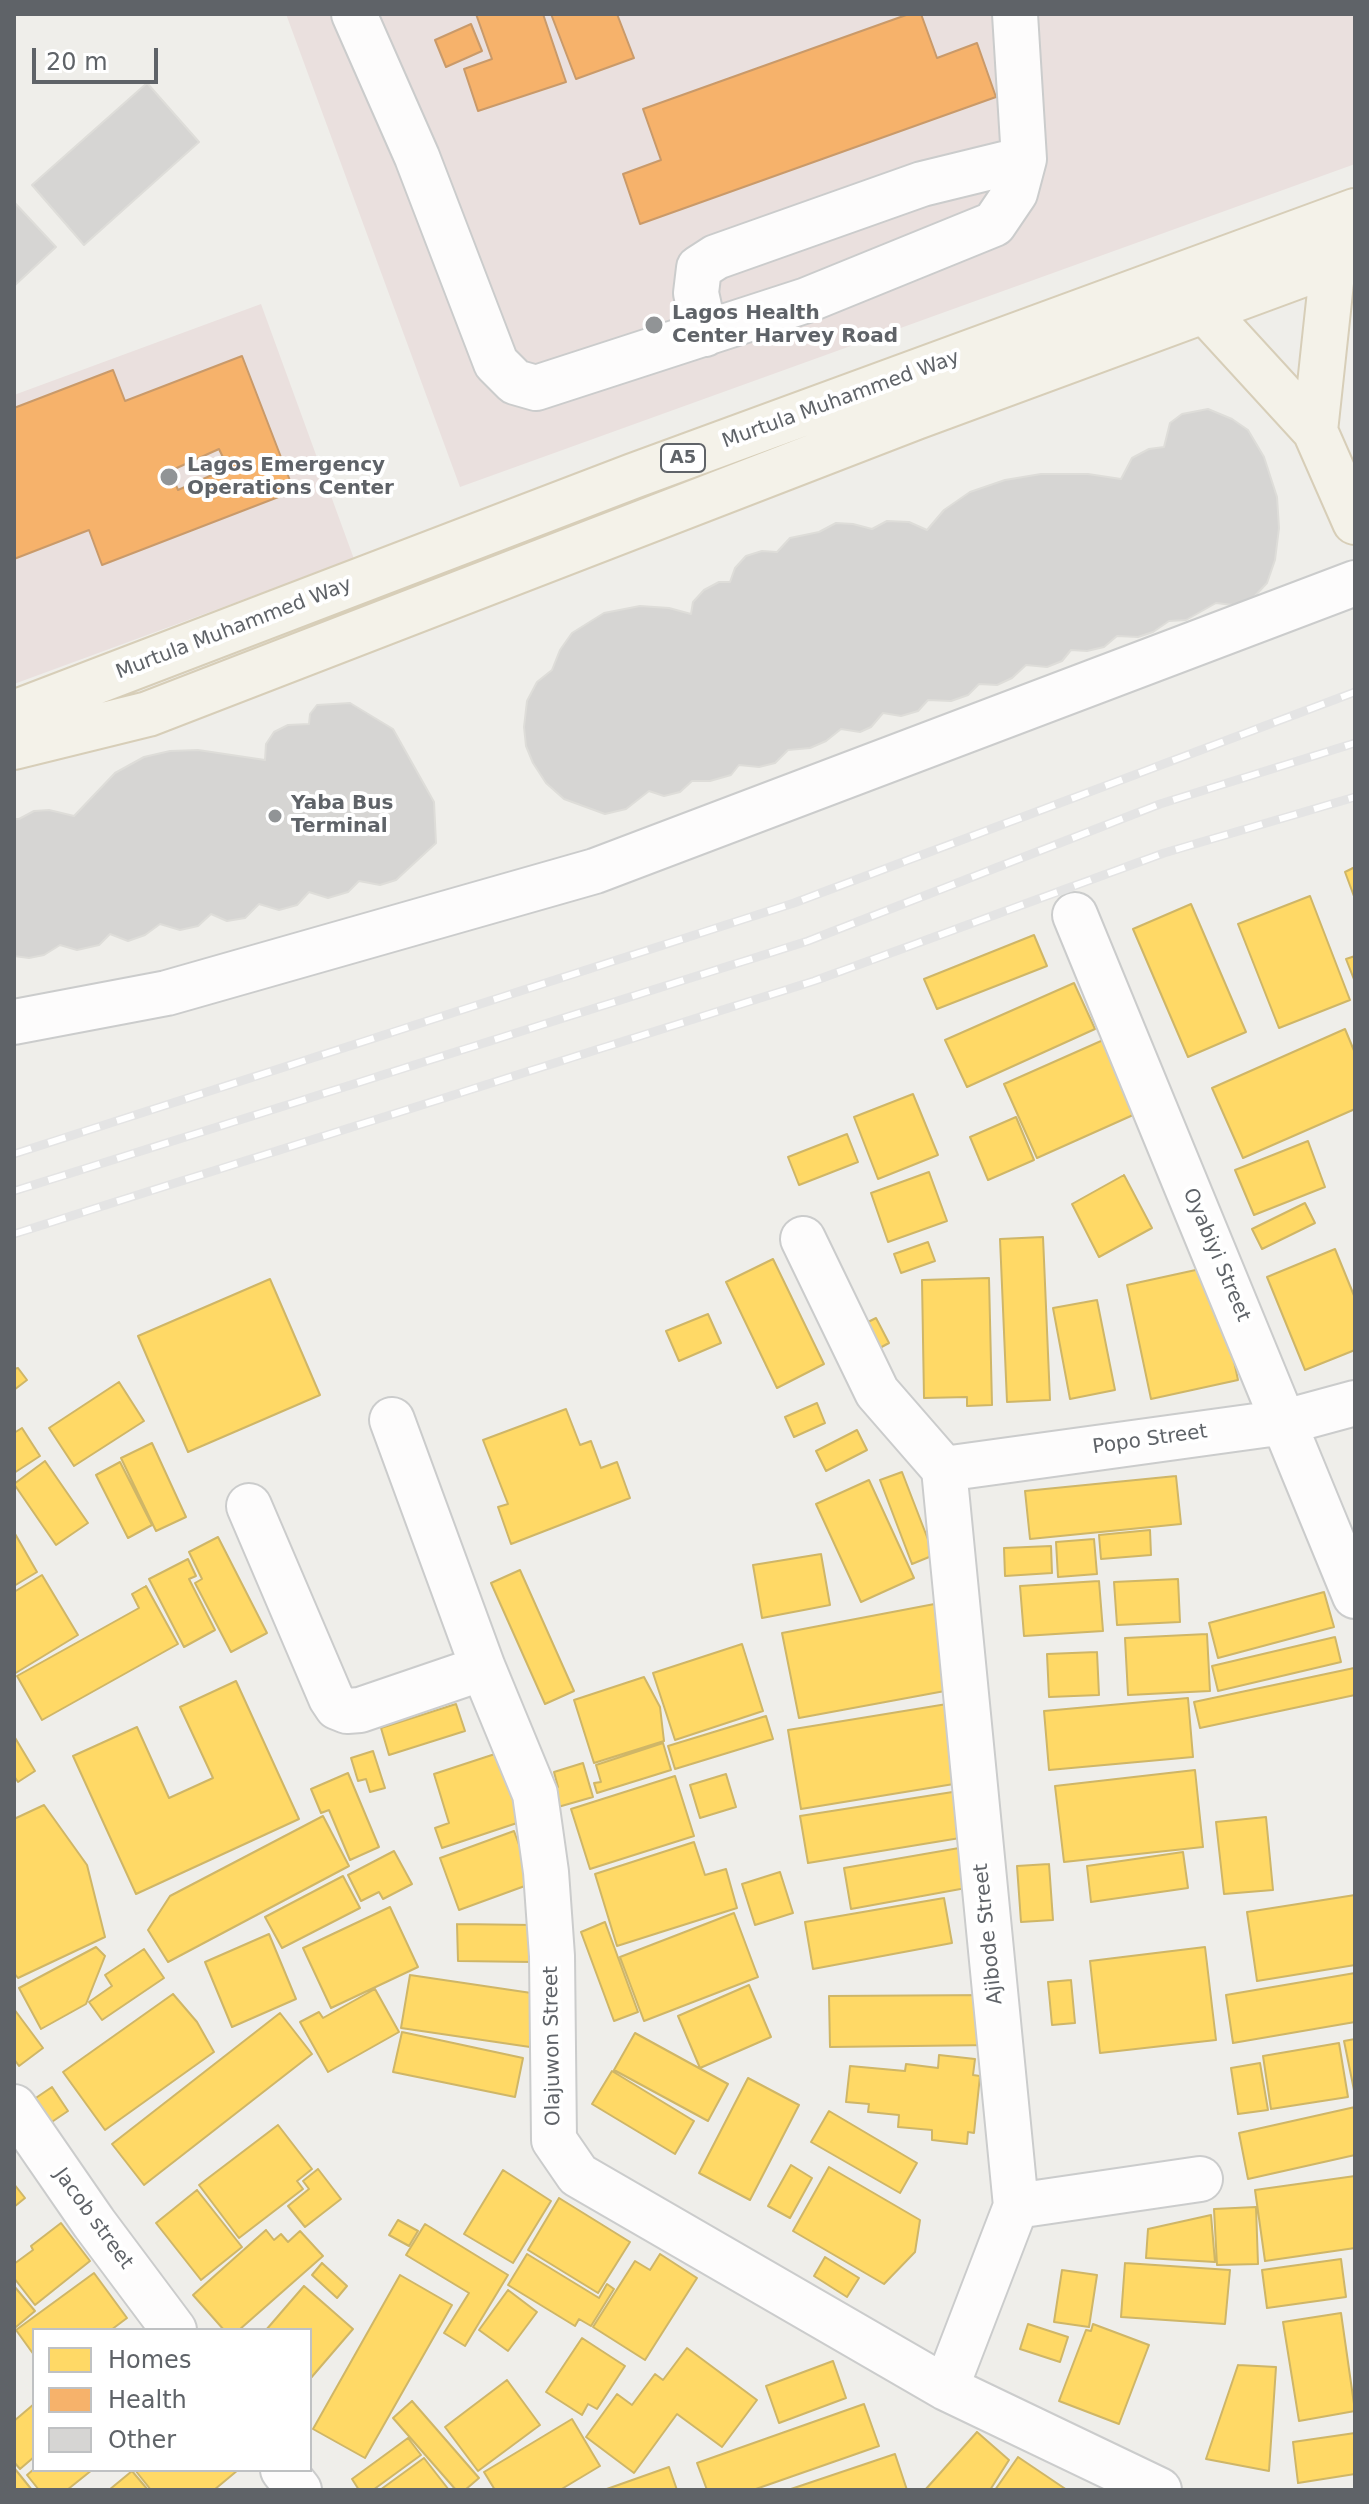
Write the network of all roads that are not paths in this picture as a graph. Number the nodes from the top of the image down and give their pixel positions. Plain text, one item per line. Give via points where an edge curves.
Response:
1 (354, 14) edge
2 (1015, 14) edge
3 (1024, 159) junction
4 (1355, 211) edge
5 (1344, 260) edge
6 (1205, 311) junction
7 (705, 334) junction
8 (1315, 431) junction
9 (1355, 522) edge
10 (1355, 583) edge
11 (14, 713) edge
12 (14, 747) edge
13 (1075, 915) dead end
14 (14, 1022) edge
15 (803, 1239) dead end
16 (1355, 1403) edge
17 (392, 1420) dead end
18 (1285, 1422) junction
19 (944, 1469) junction
20 (249, 1506) dead end
21 (1355, 1596) edge
22 (483, 1668) junction
23 (14, 2107) edge
24 (1200, 2179) dead end
25 (1016, 2206) junction
26 (173, 2328) edge
27 (946, 2388) junction
28 (285, 2472) edge
29 (299, 2490) edge
30 (1159, 2490) edge

1 - 7 street via 417,157 496,363 515,382 536,388
2 - 3 street
3 - 7 street via 1015,193 994,224 807,300
3 - 7 street via 922,184 716,257 699,268 696,293
4 - 11 main road, Murtula Muhammed Way / A5 via 633,476
5 - 6 main road
5 - 8 main road
6 - 8 main road
6 - 12 main road via 148,714
8 - 9 main road
10 - 14 street via 595,871 167,993
13 - 18 street, Oyabiyi Street
15 - 19 street via 877,1392
16 - 18 street, Popo Street
17 - 22 street, Olajuwon Street
18 - 19 street, Popo Street
18 - 21 street, Oyabiyi Street
19 - 25 street, Ajibode Street
20 - 22 street via 337,1707 360,1710
22 - 27 street, Olajuwon Street via 535,1794 552,1956 554,2140 578,2175
23 - 26 street, Jacob street
24 - 25 street
25 - 27 street, Ajibode Street
27 - 30 street, Olajuwon Street
28 - 29 street

